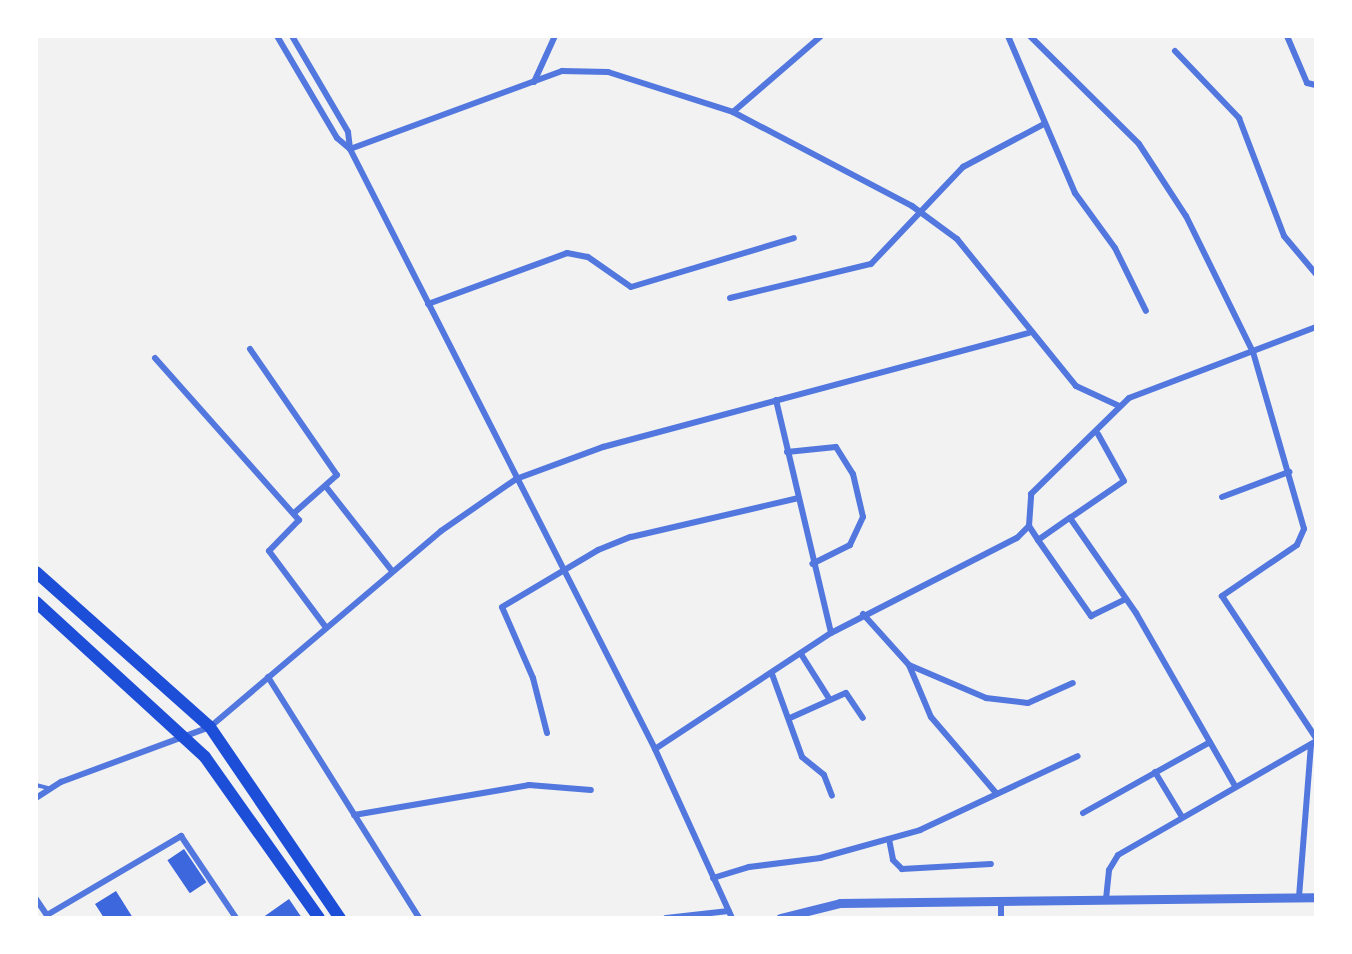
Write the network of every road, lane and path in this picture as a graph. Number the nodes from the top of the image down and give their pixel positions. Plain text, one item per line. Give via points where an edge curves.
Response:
1 (277, 36) edge
2 (292, 36) edge
3 (555, 36) edge
4 (821, 36) edge
5 (1008, 36) edge
6 (1030, 36) edge
7 (1287, 36) edge
8 (1175, 51) dead end
9 (534, 82) junction
10 (1316, 85) edge
11 (733, 112) junction
12 (1044, 124) junction
13 (350, 148) junction
14 (924, 214) junction
15 (794, 238) dead end
16 (1316, 274) edge
17 (730, 298) dead end
18 (428, 304) junction
19 (1146, 311) dead end
20 (1316, 327) edge
21 (1029, 333) junction
22 (250, 349) dead end
23 (1253, 352) junction
24 (156, 358) dead end
25 (776, 400) junction
26 (1119, 406) junction
27 (1098, 434) junction
28 (787, 452) junction
29 (1289, 472) junction
30 (516, 479) junction
31 (327, 488) junction
32 (1222, 497) dead end
33 (798, 498) junction
34 (294, 513) junction
35 (1070, 518) junction
36 (1029, 526) junction
37 (1038, 540) junction
38 (812, 564) junction
39 (565, 568) junction
40 (36, 572) edge
41 (392, 572) junction
42 (1126, 599) junction
43 (36, 602) edge
44 (864, 614) junction
45 (325, 627) junction
46 (831, 633) junction
47 (801, 654) junction
48 (909, 665) junction
49 (772, 674) junction
50 (268, 677) junction
51 (1073, 683) dead end
52 (830, 700) junction
53 (790, 718) junction
54 (863, 718) dead end
55 (210, 728) junction
56 (547, 733) dead end
57 (184, 738) junction
58 (1314, 741) edge
59 (1210, 742) junction
60 (655, 749) junction
61 (1078, 756) dead end
62 (1155, 772) junction
63 (36, 785) edge
64 (1234, 786) junction
65 (48, 788) junction
66 (591, 790) dead end
67 (997, 794) junction
68 (832, 796) dead end
69 (36, 798) edge
70 (1083, 813) dead end
71 (354, 815) junction
72 (1182, 817) junction
73 (889, 839) junction
74 (991, 864) dead end
75 (713, 878) junction
76 (1299, 897) junction
77 (1316, 897) edge
78 (36, 899) edge
79 (1106, 899) junction
80 (1001, 902) junction
81 (729, 911) junction
82 (48, 917) edge
83 (236, 918) edge
84 (319, 918) edge
85 (340, 918) edge
86 (419, 918) edge
87 (666, 918) edge
88 (732, 918) edge
89 (780, 918) edge
90 (1001, 918) edge

1 - 13 street via 337,138
2 - 13 street via 348,132
3 - 9 street
4 - 11 street
5 - 12 street
6 - 23 street via 1139,144 1190,224
7 - 10 street via 1307,83
8 - 16 street via 1239,118 1284,236
9 - 11 street via 562,71 608,72
9 - 13 street
11 - 14 street via 812,149
12 - 14 street via 976,156
12 - 19 street via 1075,193 1115,248
13 - 18 street
14 - 17 street via 871,264
14 - 21 street via 991,276
15 - 18 street via 631,287 588,257 567,253
18 - 30 street
20 - 23 street
21 - 25 street
21 - 26 street via 1085,395
22 - 31 street via 336,472
23 - 26 street via 1142,392
23 - 29 street
24 - 34 street
25 - 28 street
25 - 30 street via 603,447
26 - 27 street
27 - 35 street via 1124,481
27 - 36 street via 1031,494
28 - 33 street
28 - 38 street via 836,447 853,474 863,517 850,545
29 - 32 street
29 - 58 street via 1304,519 1303,537 1222,596
30 - 39 street
30 - 41 street
31 - 34 street
31 - 41 street
33 - 38 street
33 - 39 street via 631,537
34 - 45 street via 299,524 269,551
35 - 37 street
35 - 42 street
36 - 37 street
36 - 44 street via 1017,538
37 - 42 street via 1091,616
38 - 46 street
39 - 56 street via 509,602 502,613 529,666
39 - 60 street
40 - 55 main road
41 - 45 street
42 - 59 street
43 - 57 main road
44 - 46 street
44 - 48 street
45 - 50 street
46 - 47 street
47 - 49 street
47 - 52 street
48 - 51 street via 986,698 1020,704
48 - 67 street via 932,717
49 - 53 street
49 - 60 street
50 - 55 street
50 - 71 street
52 - 53 street
52 - 54 street via 846,693
53 - 68 street via 802,757 824,775
55 - 57 street
55 - 85 main road
57 - 65 street
57 - 84 main road via 227,783
58 - 64 street
58 - 76 street
59 - 62 street
59 - 64 street
60 - 75 street
61 - 67 street
62 - 70 street
62 - 72 street
63 - 65 lane
64 - 72 street
65 - 69 street
66 - 71 street via 529,785
67 - 73 street
71 - 86 street
72 - 79 street via 1110,863
73 - 74 street via 893,860 902,869
73 - 75 street
75 - 81 street
76 - 77 street
76 - 79 street
78 - 82 street
79 - 80 street
80 - 89 street via 840,903
80 - 90 street
81 - 87 street
81 - 88 street
82 - 83 street via 181,836

